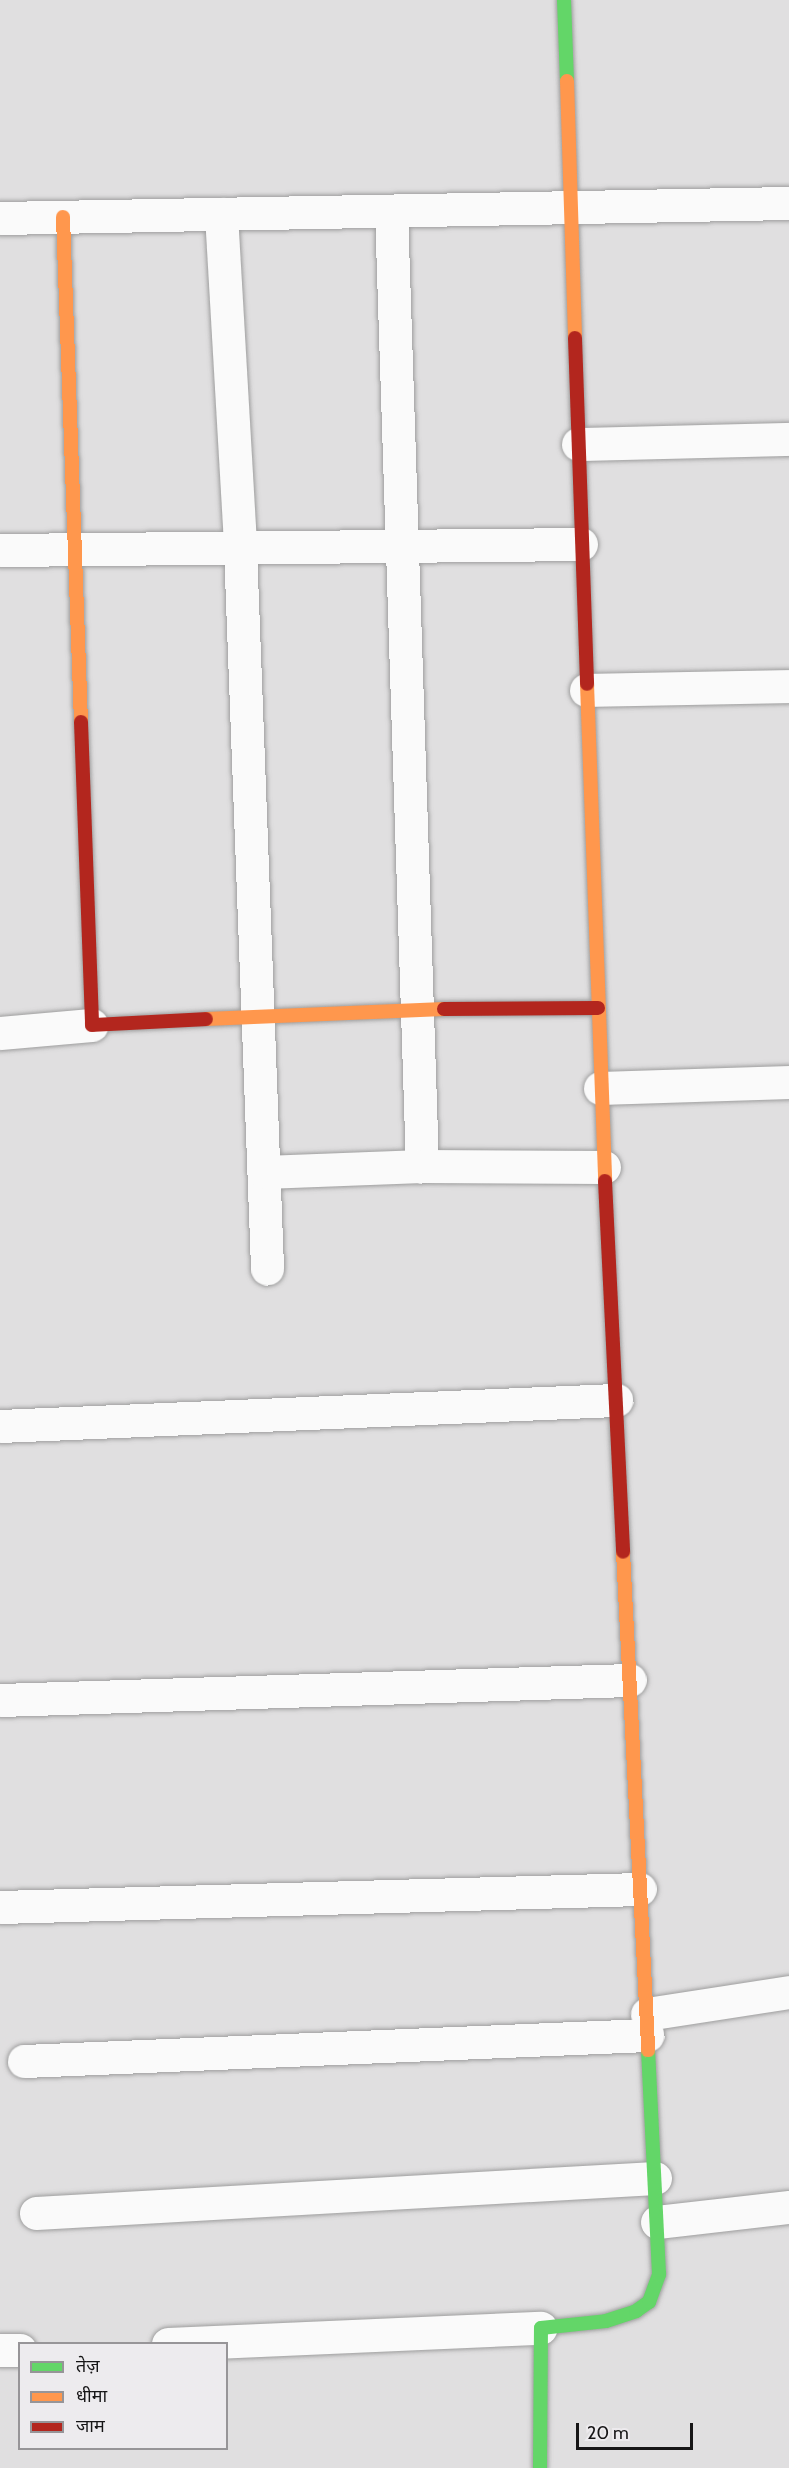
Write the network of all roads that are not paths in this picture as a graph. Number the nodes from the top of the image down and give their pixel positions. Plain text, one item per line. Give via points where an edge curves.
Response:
1 (564, 0) edge
2 (789, 203) edge
3 (570, 207) junction
4 (391, 211) junction
5 (221, 214) junction
6 (63, 217) junction
7 (0, 218) edge
8 (789, 439) edge
9 (578, 444) junction
10 (581, 544) junction
11 (402, 547) junction
12 (75, 548) junction
13 (240, 548) junction
14 (0, 550) edge
15 (789, 686) edge
16 (586, 690) junction
17 (598, 1008) junction
18 (418, 1010) junction
19 (260, 1017) junction
20 (92, 1025) junction
21 (0, 1033) edge
22 (789, 1082) edge
23 (600, 1088) junction
24 (422, 1166) junction
25 (604, 1167) junction
26 (264, 1172) junction
27 (267, 1268) dead end
28 (616, 1400) junction
29 (0, 1425) edge
30 (630, 1680) junction
31 (0, 1700) edge
32 (640, 1889) junction
33 (0, 1907) edge
34 (789, 1992) edge
35 (647, 2024) junction
36 (24, 2061) dead end
37 (655, 2178) junction
38 (789, 2207) edge
39 (36, 2213) dead end
40 (657, 2222) junction
41 (541, 2328) junction
42 (193, 2342) edge
43 (0, 2350) edge
44 (18, 2350) edge
45 (540, 2468) edge

1 - 3 street
2 - 3 street
3 - 4 street
3 - 9 street
4 - 5 street
4 - 11 street
5 - 6 street
5 - 13 street
6 - 7 street
6 - 12 street
8 - 9 street
9 - 10 street
10 - 11 street
10 - 16 street
11 - 13 street
11 - 18 street
12 - 13 street
12 - 14 street
12 - 20 street
13 - 19 street
15 - 16 street
16 - 17 street
17 - 18 street
17 - 23 street
18 - 19 street
18 - 24 street
19 - 20 street
19 - 26 street
20 - 21 street
22 - 23 street
23 - 25 street
24 - 25 street
24 - 26 street
25 - 28 street
26 - 27 street
28 - 29 street
28 - 30 street
30 - 31 street
30 - 32 street
32 - 33 street
32 - 35 street
34 - 35 street
35 - 36 street
35 - 37 street
37 - 39 street
37 - 40 street
38 - 40 street
40 - 41 street via 659,2274 650,2302 606,2320
41 - 42 street
41 - 45 street
43 - 44 street

